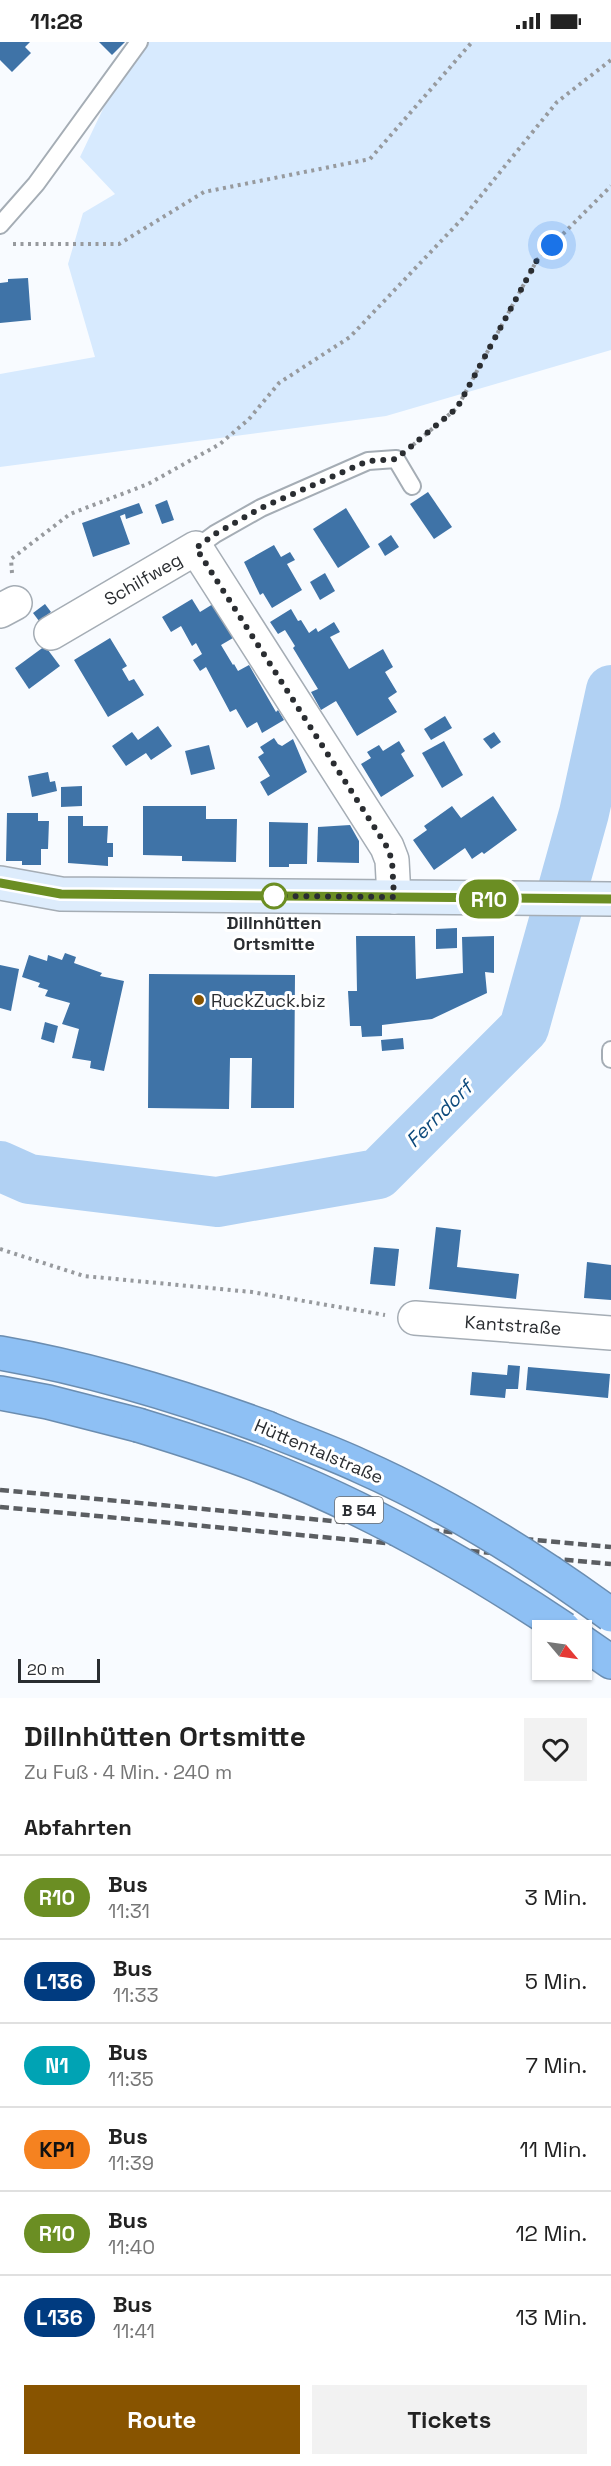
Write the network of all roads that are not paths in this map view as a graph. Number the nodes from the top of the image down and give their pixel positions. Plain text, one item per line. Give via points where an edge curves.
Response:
1 (139, 42) edge
2 (0, 225) edge
3 (412, 486) dead end
4 (196, 548) junction
5 (51, 633) dead end
6 (0, 883) edge
7 (394, 897) junction
8 (611, 899) edge
9 (611, 1050) edge
10 (611, 1059) edge
11 (415, 1318) road end
12 (611, 1333) edge
13 (0, 1353) edge
14 (0, 1393) edge
15 (611, 1615) edge
16 (550, 1620) edge
17 (592, 1649) edge
18 (611, 1662) edge

1 - 2 lane via 36,184
3 - 4 lane via 396,459 368,461 261,508
4 - 5 street, Schilfweg
4 - 7 street, Schilfweg via 387,847 392,860
6 - 7 main road via 61,894
7 - 8 main road
9 - 10 lane
11 - 12 street, Kantstraße
13 - 15 highway, Hüttentalstraße / B 54, bridge via 58,1363 153,1388 361,1466 460,1517 540,1565
14 - 16 highway, Hüttentalstraße / B 54, bridge via 138,1425 257,1465 440,1551
17 - 18 highway, Hüttentalstraße / B 54

